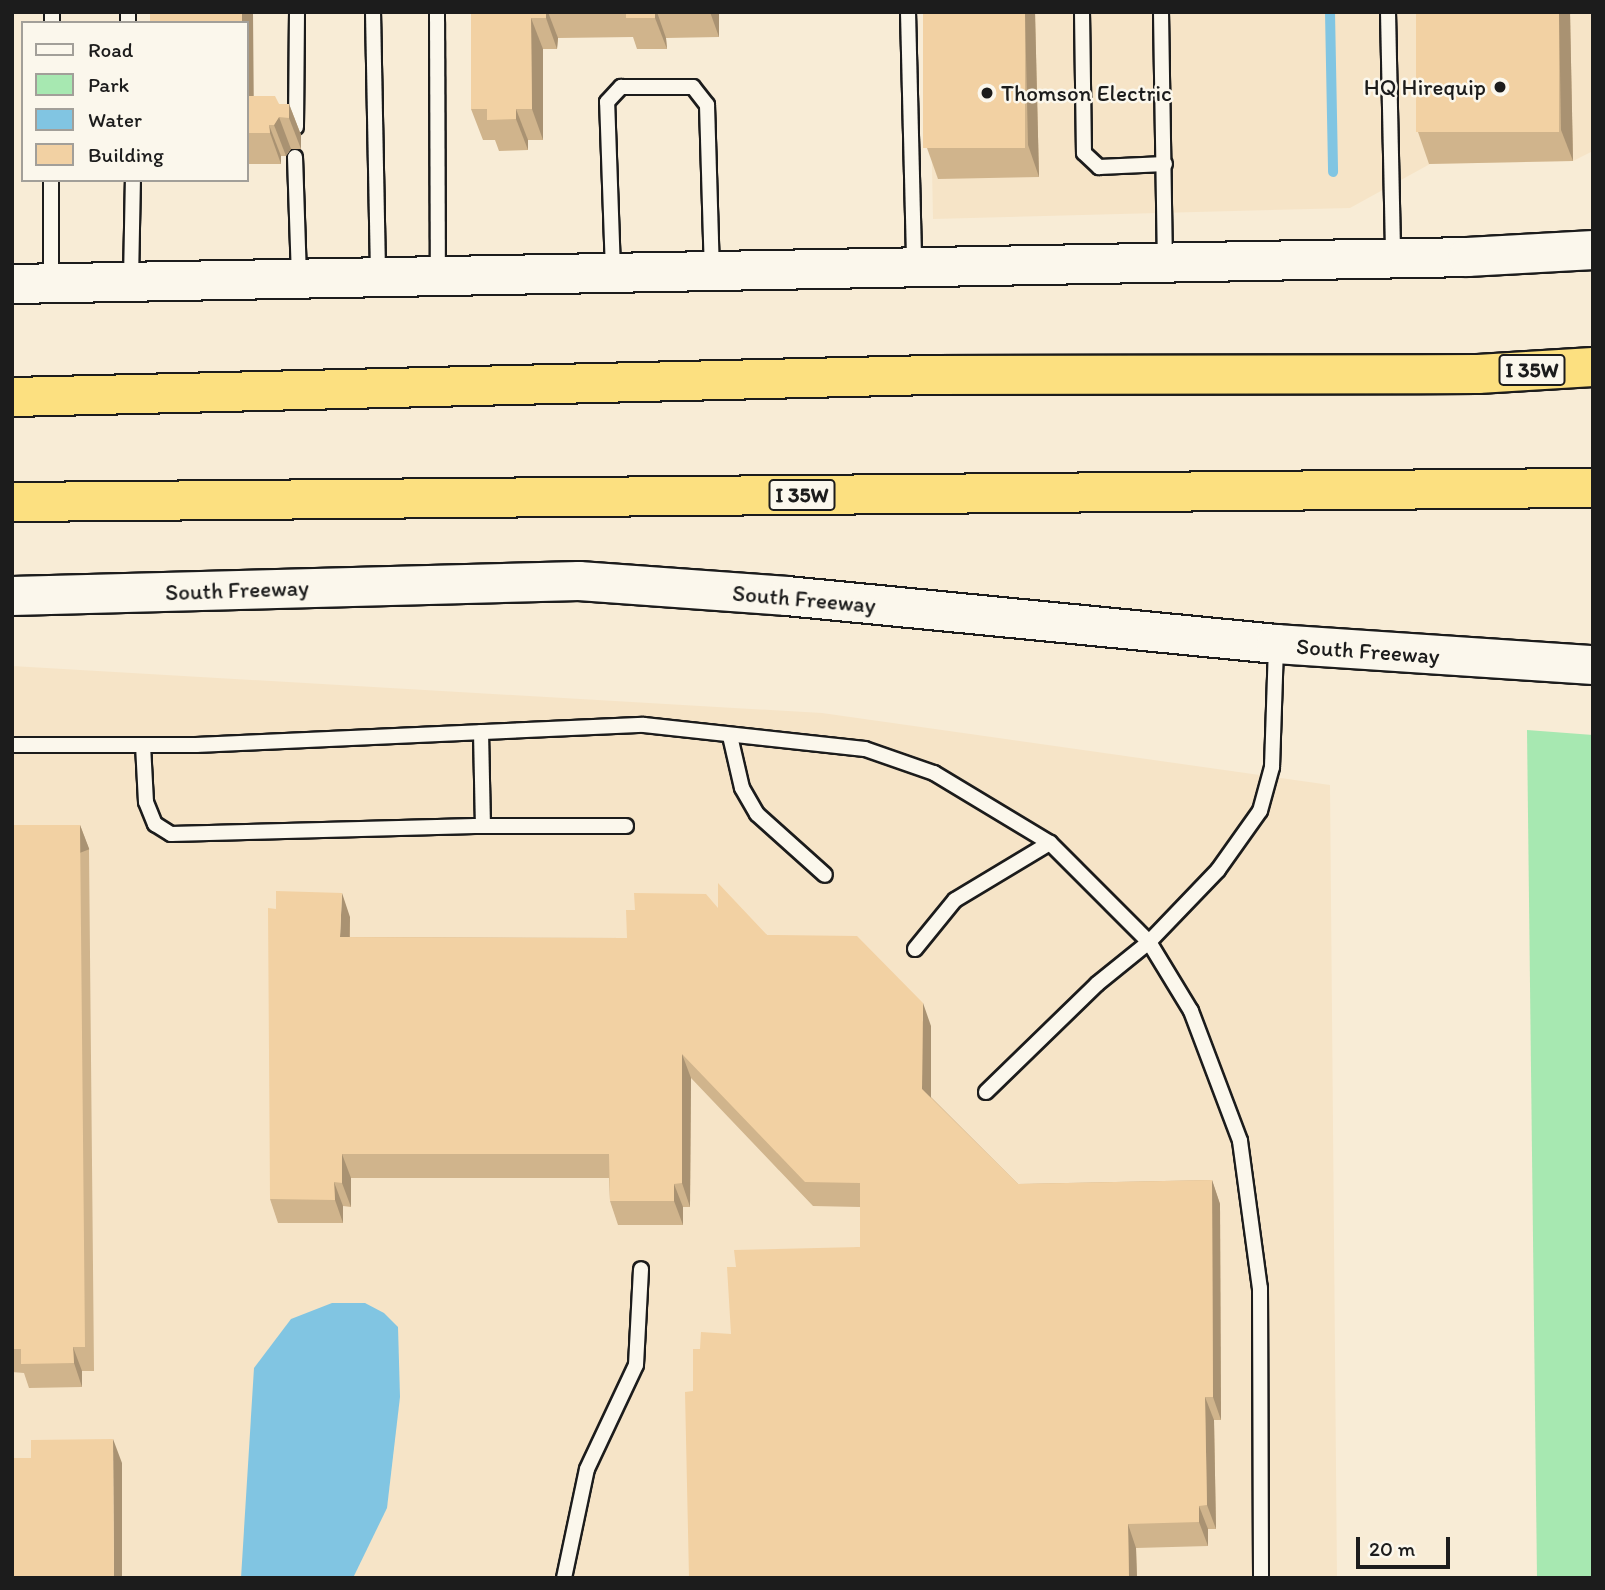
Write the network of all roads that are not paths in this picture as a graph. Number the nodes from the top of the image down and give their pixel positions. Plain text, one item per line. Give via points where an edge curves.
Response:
1 (297, 12) edge
2 (373, 12) edge
3 (437, 12) edge
4 (908, 12) edge
5 (1082, 12) edge
6 (1161, 12) edge
7 (1388, 12) edge
8 (296, 127) dead end
9 (295, 157) dead end
10 (1165, 164) junction
11 (51, 182) edge
12 (133, 182) edge
13 (1593, 250) edge
14 (1393, 258) junction
15 (1165, 262) junction
16 (915, 267) junction
17 (712, 271) junction
18 (614, 273) junction
19 (438, 276) junction
20 (379, 277) junction
21 (299, 279) junction
22 (131, 282) junction
23 (51, 283) junction
24 (12, 284) edge
25 (1591, 366) edge
26 (12, 397) edge
27 (1593, 488) edge
28 (12, 502) edge
29 (12, 596) edge
30 (1276, 645) junction
31 (1593, 666) edge
32 (481, 732) junction
33 (730, 736) junction
34 (12, 745) edge
35 (143, 745) junction
36 (483, 826) junction
37 (626, 827) dead end
38 (1050, 843) junction
39 (825, 875) dead end
40 (1149, 942) junction
41 (915, 949) dead end
42 (986, 1093) dead end
43 (641, 1269) dead end
44 (564, 1578) edge
45 (1261, 1578) edge

1 - 8 lane
2 - 20 lane
3 - 19 lane
4 - 16 lane
5 - 10 lane via 1084,153 1099,167
6 - 10 lane
7 - 14 lane
9 - 21 lane
10 - 15 lane
11 - 23 lane
12 - 22 lane
13 - 14 main road
14 - 15 main road
15 - 16 main road
16 - 17 main road
17 - 18 main road
17 - 18 lane via 707,104 693,87 621,87 607,102
18 - 19 main road
19 - 20 main road
20 - 21 main road
21 - 22 main road
22 - 23 main road
23 - 24 main road
25 - 26 highway, I 35W via 1464,374 929,375
27 - 28 highway, I 35W
29 - 30 main road, South Freeway via 579,581 801,597
30 - 31 main road, South Freeway
30 - 40 lane via 1272,767 1261,811 1218,870
32 - 33 lane via 644,725
32 - 35 lane
32 - 36 lane
33 - 38 lane via 865,749 934,773
33 - 39 lane via 742,788 757,814
34 - 35 lane
35 - 36 lane via 146,802 155,824 171,834
36 - 37 lane
38 - 40 lane
38 - 41 lane via 955,900
40 - 42 lane via 1097,984
40 - 45 lane via 1191,1011 1240,1141 1260,1288
43 - 44 lane via 636,1365 587,1469

